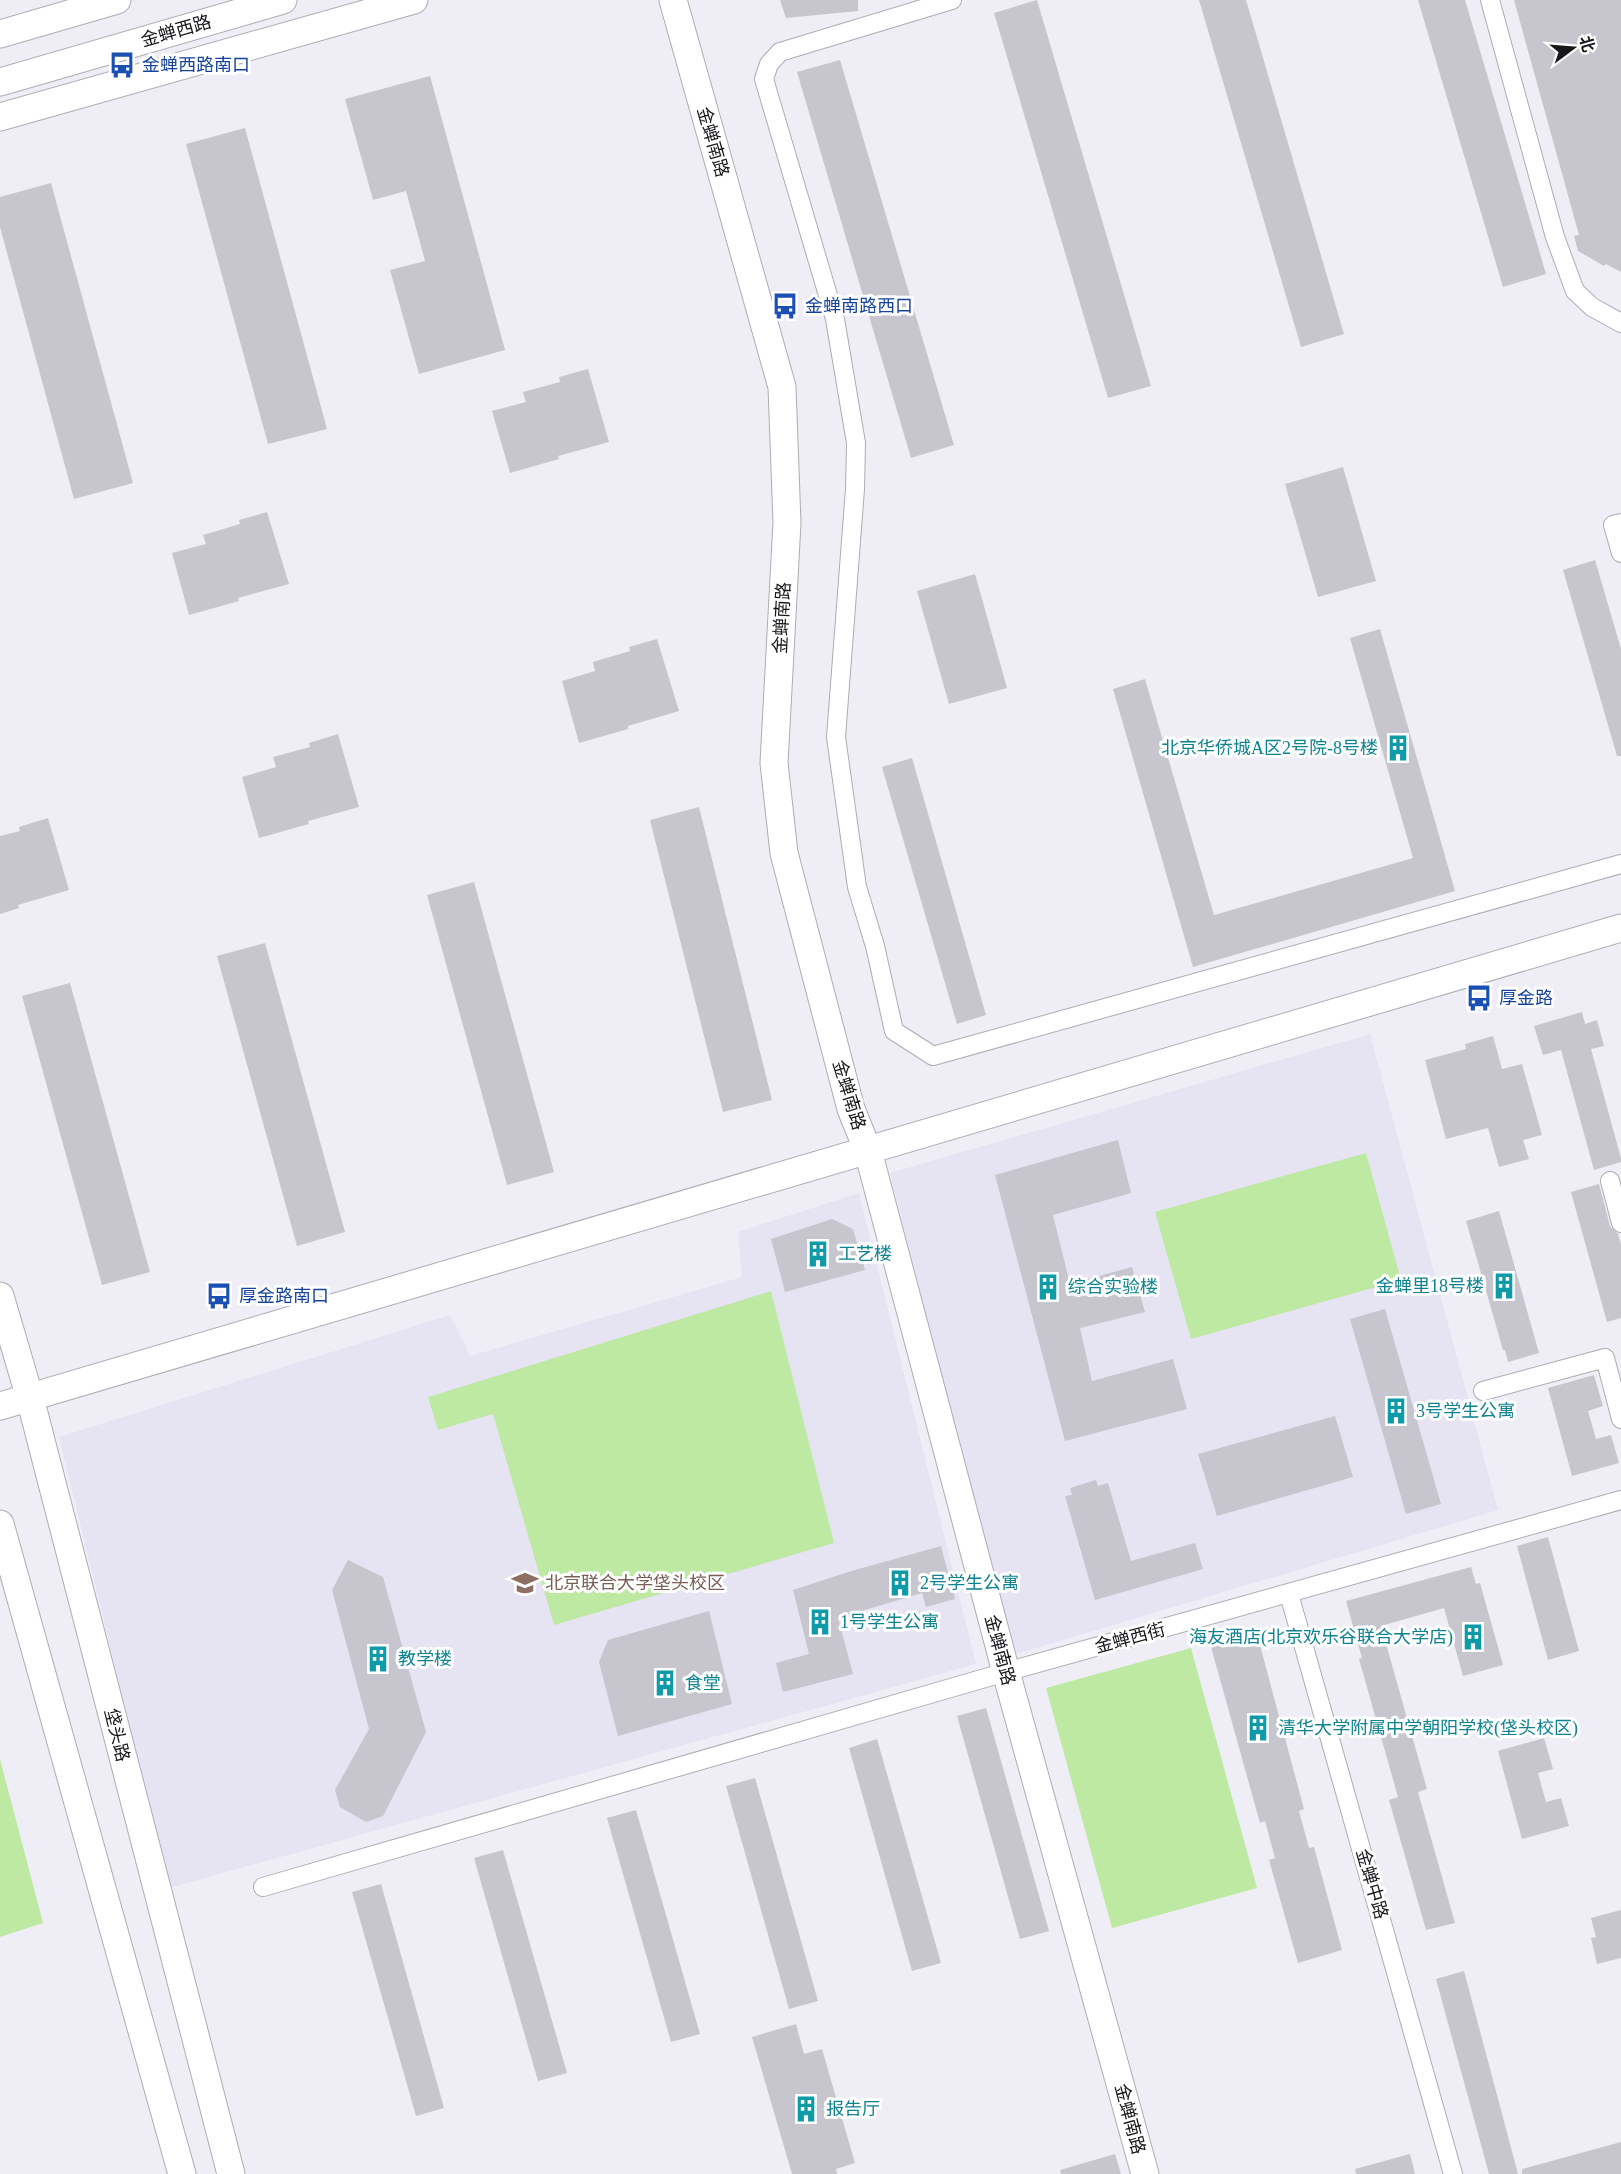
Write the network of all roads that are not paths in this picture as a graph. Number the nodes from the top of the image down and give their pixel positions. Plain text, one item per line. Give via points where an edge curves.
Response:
1 (117, 0) edge
2 (282, 0) edge
3 (414, 0) edge
4 (674, 0) edge
5 (952, 0) edge
6 (1491, 0) edge
7 (0, 34) edge
8 (0, 82) edge
9 (0, 117) edge
10 (1621, 323) edge
11 (1621, 523) edge
12 (1621, 554) edge
13 (1621, 864) edge
14 (1621, 928) edge
15 (868, 1151) junction
16 (1610, 1181) dead end
17 (1621, 1223) edge
18 (0, 1296) edge
19 (1613, 1356) edge
20 (1483, 1392) dead end
21 (30, 1398) junction
22 (0, 1406) edge
23 (1621, 1419) edge
24 (1621, 1500) edge
25 (0, 1524) edge
26 (1289, 1594) junction
27 (1006, 1672) junction
28 (263, 1887) dead end
29 (182, 2174) edge
30 (231, 2174) edge
31 (1145, 2174) edge
32 (1453, 2174) edge

1 - 7 street
2 - 8 street, 金蝉西路
3 - 9 street
4 - 15 street, 金蝉南路 via 782,387 787,523 774,763 784,854 851,1109
5 - 13 street via 780,52 769,64 764,79 835,319 856,443 836,737 857,887 894,1031 933,1056
6 - 10 street via 1555,237 1575,291 1592,307
11 - 12 street via 1613,525
14 - 15 street
15 - 21 street
15 - 27 street, 金蝉南路
16 - 17 street
18 - 21 street, 垡头路
19 - 20 street
19 - 23 street
21 - 22 street
21 - 30 street, 垡头路
24 - 26 street, 金蝉西街
25 - 29 street
26 - 27 street, 金蝉西街
26 - 32 street, 金蝉中路
27 - 28 street, 金蝉西街
27 - 31 street, 金蝉南路

